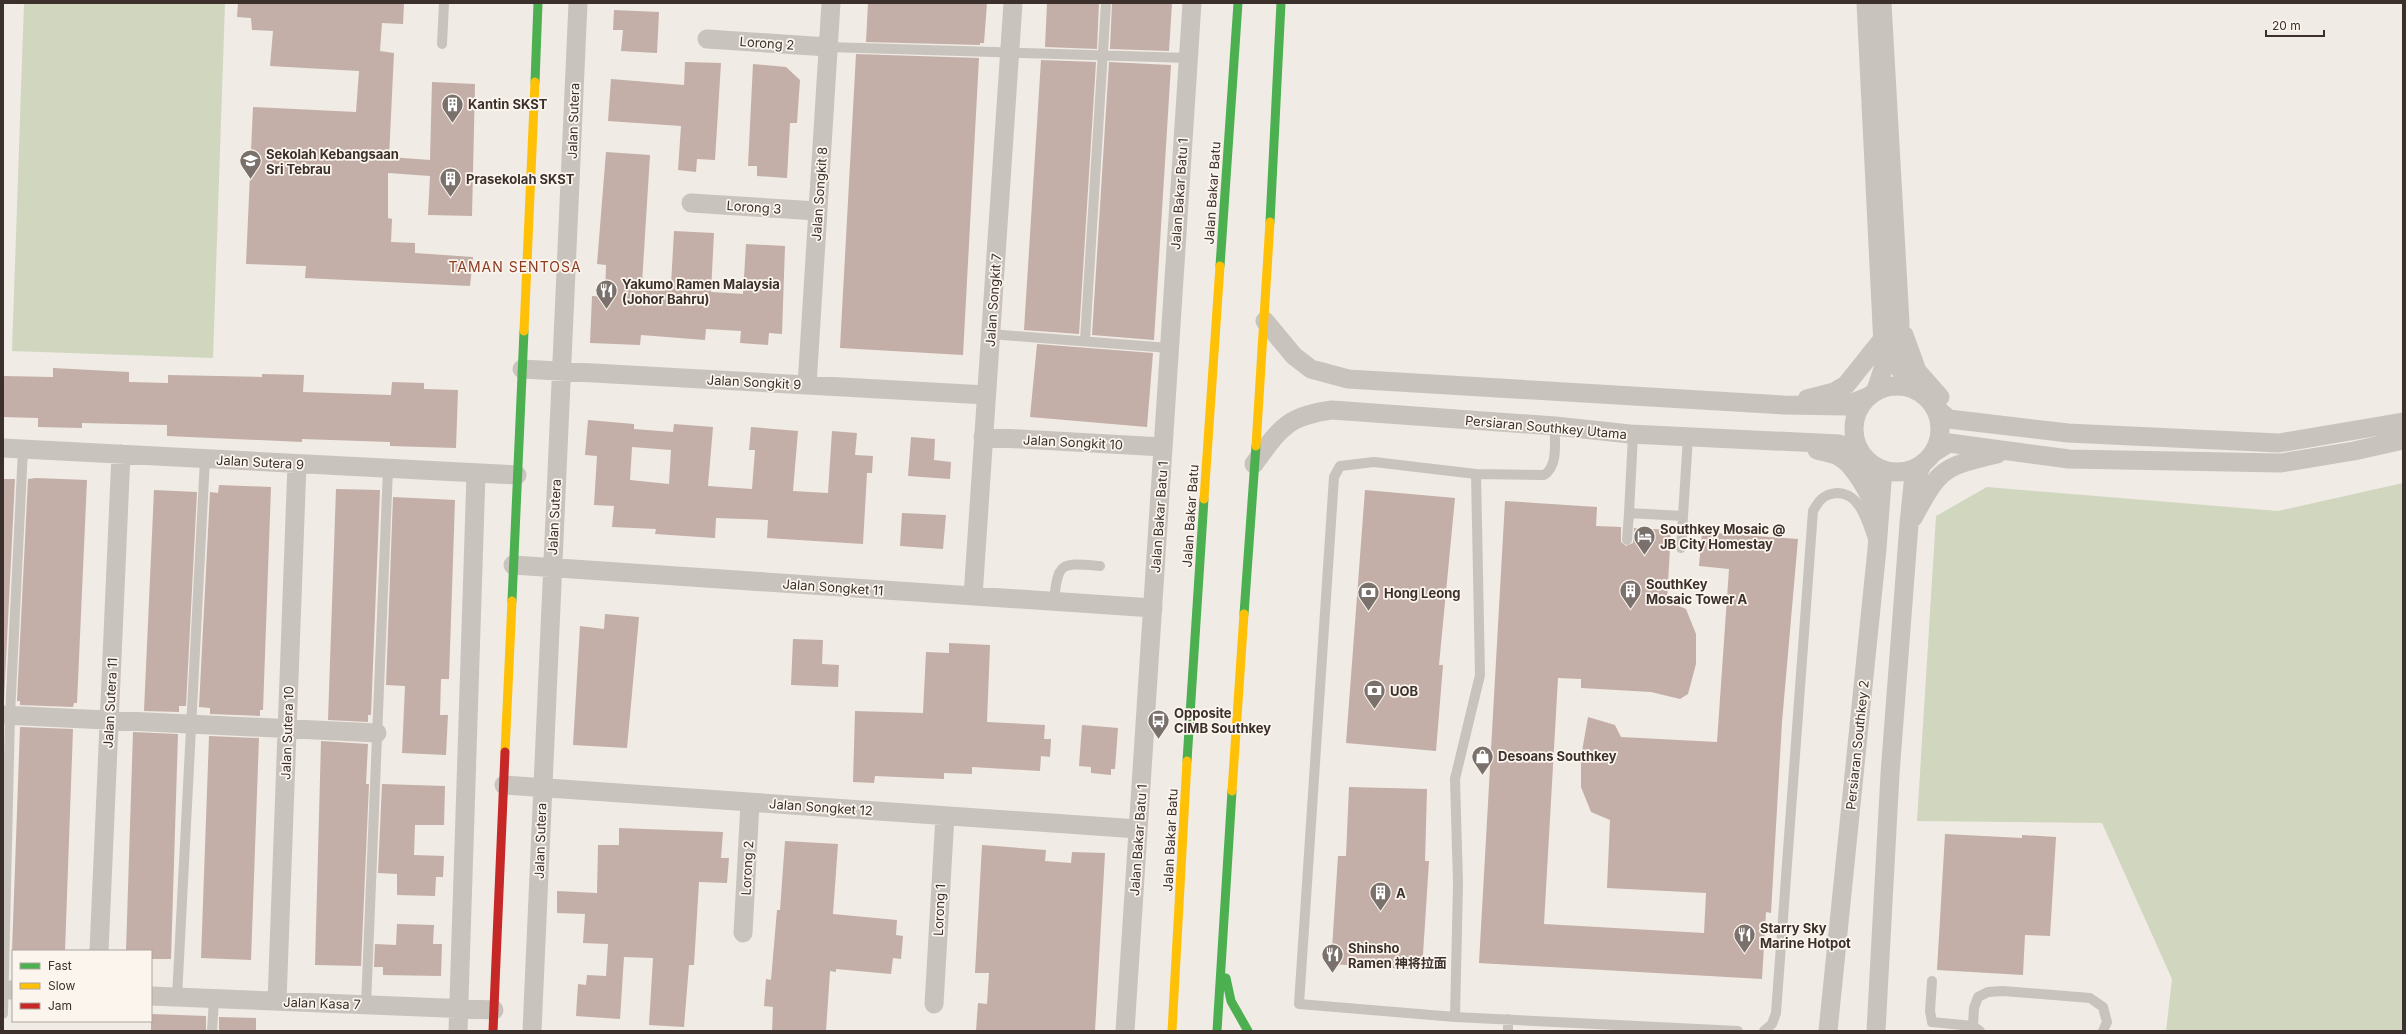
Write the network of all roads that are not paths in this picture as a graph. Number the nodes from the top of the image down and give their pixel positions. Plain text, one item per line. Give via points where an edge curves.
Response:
1 (444, 3) edge
2 (538, 3) edge
3 (578, 3) edge
4 (831, 3) edge
5 (1013, 3) edge
6 (1106, 3) edge
7 (1192, 3) edge
8 (1238, 3) edge
9 (1281, 3) edge
10 (1866, 3) edge
11 (1882, 3) edge
12 (707, 39) dead end
13 (442, 44) dead end
14 (828, 47) junction
15 (1009, 53) junction
16 (1103, 56) junction
17 (1188, 58) junction
18 (691, 203) dead end
19 (818, 211) junction
20 (1265, 321) junction
21 (1900, 322) junction
22 (990, 334) junction
23 (1085, 340) junction
24 (1882, 340) junction
25 (1169, 348) junction
26 (522, 369) junction
27 (562, 372) junction
28 (807, 385) junction
29 (1911, 387) junction
30 (1872, 394) junction
31 (986, 395) junction
32 (1784, 405) junction
33 (1937, 409) junction
34 (2403, 422) edge
35 (1978, 423) junction
36 (1555, 426) junction
37 (1633, 435) junction
38 (983, 436) junction
39 (1688, 437) junction
40 (2403, 440) edge
41 (1797, 443) junction
42 (3, 448) edge
43 (1163, 448) junction
44 (23, 449) junction
45 (2006, 452) junction
46 (121, 454) junction
47 (1864, 456) junction
48 (205, 459) junction
49 (1928, 459) junction
50 (297, 464) junction
51 (1254, 464) junction
52 (388, 469) junction
53 (476, 474) junction
54 (1476, 474) junction
55 (517, 475) junction
56 (1628, 513) junction
57 (1683, 516) junction
58 (1879, 517) junction
59 (1909, 524) junction
60 (1627, 540) dead end
61 (1681, 548) dead end
62 (1877, 548) junction
63 (513, 565) junction
64 (1100, 566) dead end
65 (551, 568) junction
66 (973, 596) junction
67 (1054, 601) junction
68 (1153, 608) junction
69 (7, 715) edge
70 (109, 722) junction
71 (191, 723) junction
72 (287, 729) junction
73 (377, 732) junction
74 (504, 785) junction
75 (542, 788) junction
76 (750, 802) junction
77 (945, 816) junction
78 (1138, 829) junction
79 (744, 933) dead end
80 (99, 950) edge
81 (1222, 960) junction
82 (1932, 981) dead end
83 (7, 990) edge
84 (152, 996) edge
85 (177, 997) junction
86 (1174, 997) junction
87 (214, 998) junction
88 (277, 1001) junction
89 (934, 1004) dead end
90 (366, 1005) junction
91 (459, 1009) junction
92 (494, 1010) junction
93 (3, 1014) edge
94 (1455, 1017) junction
95 (1508, 1019) junction
96 (1976, 1029) edge
97 (212, 1031) edge
98 (458, 1031) edge
99 (493, 1031) edge
100 (532, 1031) edge
101 (1125, 1031) edge
102 (1172, 1031) edge
103 (1178, 1031) edge
104 (1217, 1031) edge
105 (1248, 1031) edge
106 (1508, 1031) edge
107 (1738, 1031) edge
108 (1764, 1031) edge
109 (1828, 1031) edge
110 (1876, 1031) edge
111 (2103, 1031) edge

1 - 13 lane
2 - 26 main road
3 - 27 street, Jalan Sutera
4 - 14 street, Jalan Songkit 8
5 - 15 street, Jalan Songkit 7
6 - 16 lane
7 - 17 street, Jalan Bakar Batu 1
8 - 86 main road, Jalan Bakar Batu via 1196,623
9 - 20 main road
10 - 24 street
11 - 21 street
12 - 14 street, Lorong 2
14 - 15 lane
14 - 19 street, Jalan Songkit 8
15 - 16 lane
15 - 22 street, Jalan Songkit 7
16 - 17 lane
16 - 23 lane
17 - 25 street, Jalan Bakar Batu 1
18 - 19 street, Lorong 3
19 - 28 street, Jalan Songkit 8
20 - 32 street via 1294,356 1311,368 1348,379
20 - 51 main road
21 - 29 street via 1900,368
21 - 35 street via 1917,371 1944,400
22 - 23 lane
22 - 31 street, Jalan Songkit 7
23 - 25 lane
24 - 30 street via 1884,366
24 - 32 street via 1846,385 1834,392
25 - 43 street, Jalan Bakar Batu 1
26 - 27 street, Jalan Songkit 9
26 - 55 main road
27 - 28 street, Jalan Songkit 9
27 - 65 street, Jalan Sutera
28 - 31 street, Jalan Songkit 9
29 - 30 street via 1894,385
29 - 33 street via 1922,392
30 - 32 street via 1845,406
30 - 47 street via 1859,408 1854,422 1855,437
31 - 38 street, Jalan Songkit 7
33 - 35 street via 1949,419
33 - 49 street via 1941,424 1940,439
34 - 35 street via 2279,442 2068,433
36 - 37 street, Persiaran Southkey Utama
36 - 51 street, Persiaran Southkey Utama via 1332,410 1314,412 1289,422
36 - 54 lane via 1553,462 1549,472 1544,475
37 - 39 street, Persiaran Southkey Utama
37 - 56 lane
38 - 43 street, Jalan Songkit 10
38 - 66 street, Jalan Songkit 7
39 - 41 street, Persiaran Southkey Utama
39 - 57 lane
40 - 45 street via 2281,463 2069,459
41 - 47 street, Persiaran Southkey Utama via 1839,444
41 - 58 street via 1839,456 1865,486
42 - 44 street, Jalan Sutera 9
43 - 68 street, Jalan Bakar Batu 1
44 - 46 street, Jalan Sutera 9
44 - 69 lane
45 - 49 street via 1949,443
45 - 59 street via 1948,468 1934,480
46 - 48 street, Jalan Sutera 9
46 - 70 street, Jalan Sutera 11
47 - 49 street via 1881,469 1895,472 1909,471
47 - 58 street, Persiaran Southkey 2 via 1882,482
48 - 50 street, Jalan Sutera 9
48 - 71 lane
49 - 59 street via 1913,484
50 - 52 street, Jalan Sutera 9
50 - 72 street, Jalan Sutera 10
51 - 81 main road
52 - 53 street, Jalan Sutera 9
52 - 73 lane
53 - 55 street, Jalan Sutera 9
53 - 91 street
54 - 94 lane via 1480,675 1455,779 1458,884
54 - 94 lane via 1374,462 1340,466 1334,477 1299,1004
55 - 63 main road
56 - 57 lane
56 - 60 lane
57 - 61 lane
58 - 62 street, Persiaran Southkey 2
59 - 110 street via 1890,774
62 - 108 lane via 1853,498 1840,493 1830,494 1820,500 1813,511 1776,1013 1772,1024
62 - 109 street, Persiaran Southkey 2
63 - 65 street, Jalan Songket 11
63 - 74 main road
64 - 67 lane via 1072,564 1064,567 1056,576
65 - 66 street, Jalan Songket 11
65 - 75 street, Jalan Sutera
66 - 67 street, Jalan Songket 11
67 - 68 street, Jalan Songket 11
68 - 78 street, Jalan Bakar Batu 1
69 - 70 street
69 - 83 lane
70 - 71 street
70 - 80 street, Jalan Sutera 11
71 - 72 street
71 - 85 lane
72 - 73 street
72 - 88 street, Jalan Sutera 10
73 - 90 lane
74 - 75 street, Jalan Songket 12
74 - 92 main road
75 - 76 street, Jalan Songket 12
75 - 100 street, Jalan Sutera
76 - 77 street, Jalan Songket 12
76 - 79 street, Lorong 2
77 - 78 street, Jalan Songket 12
77 - 89 street, Lorong 1
78 - 101 street, Jalan Bakar Batu 1
81 - 104 main road
81 - 105 main road via 1232,1001
82 - 96 lane via 1932,1022
83 - 93 lane
84 - 85 street, Jalan Kasa 7
85 - 87 street, Jalan Kasa 7
86 - 102 main road, Jalan Bakar Batu
86 - 103 main road
87 - 88 street, Jalan Kasa 7
87 - 97 lane
88 - 90 street, Jalan Kasa 7
90 - 91 street, Jalan Kasa 7
91 - 92 street, Jalan Kasa 7
91 - 98 street
92 - 99 main road
94 - 95 lane
95 - 106 lane
95 - 107 lane
96 - 111 lane via 1974,1008 1978,997 1988,992 2003,991 2090,998 2103,1007 2106,1022

